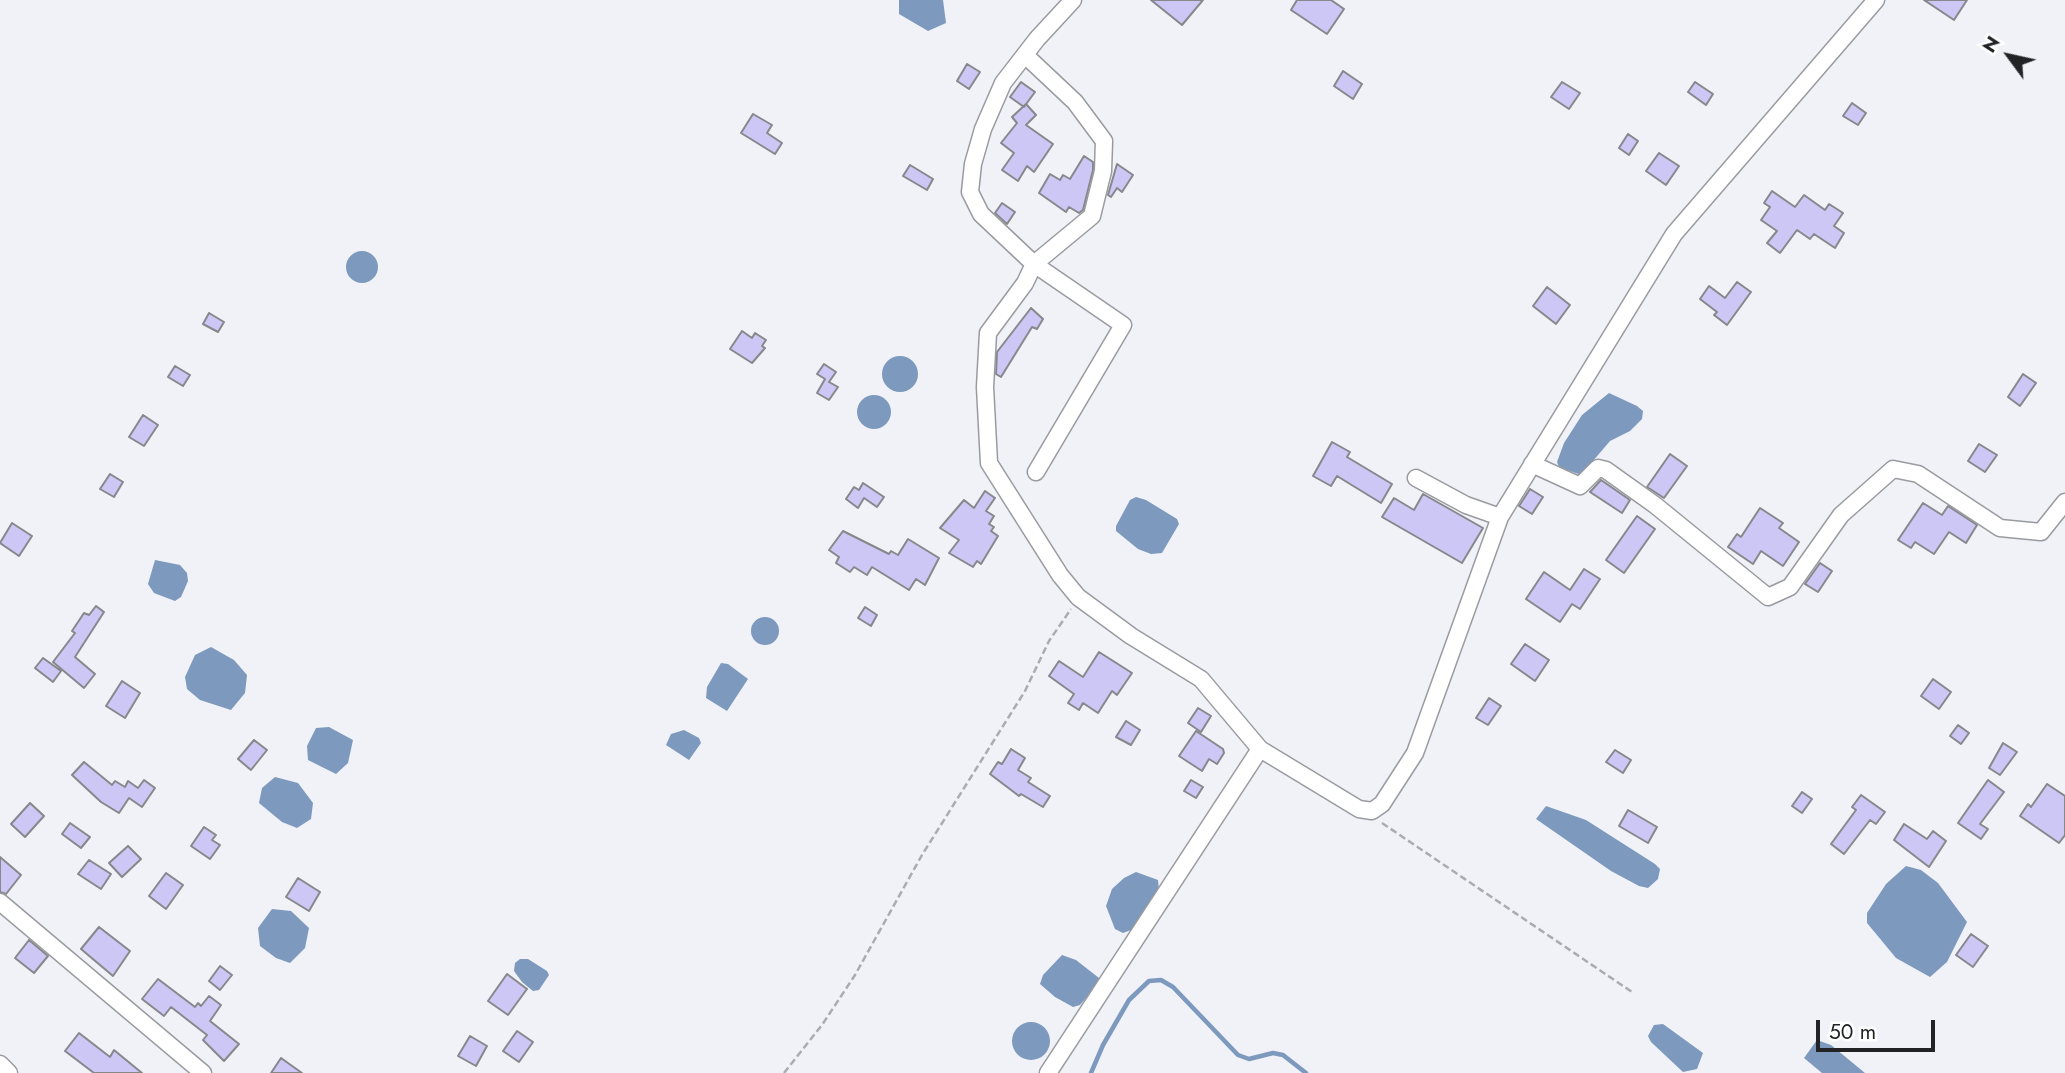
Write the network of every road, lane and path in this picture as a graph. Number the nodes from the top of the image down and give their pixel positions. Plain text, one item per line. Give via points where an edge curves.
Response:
1 (1073, 0) edge
2 (1876, 0) edge
3 (1025, 55) junction
4 (1034, 264) junction
5 (1532, 464) junction
6 (1036, 472) dead end
7 (1416, 478) dead end
8 (2064, 509) edge
9 (1500, 517) junction
10 (1078, 597) junction
11 (1260, 749) junction
12 (1365, 811) junction
13 (0, 902) edge
14 (1632, 992) dead end
15 (0, 1064) edge
16 (9, 1073) edge
17 (203, 1073) edge
18 (784, 1073) edge
19 (1048, 1073) edge

1 - 3 street
2 - 5 street via 1674,234
3 - 4 street via 1003,83 983,129 970,192 981,214
3 - 4 street via 1075,102 1104,141 1104,171 1093,216
4 - 6 street via 1123,325
4 - 10 street via 989,333 985,387 989,463
5 - 8 street via 1580,486 1598,468 1606,470 1768,597 1790,587 1841,515 1893,469 1918,474 2000,528 2041,532
5 - 9 street
7 - 9 street
9 - 12 street via 1415,753 1382,804
10 - 11 street via 1201,679
10 - 18 path via 855,975
11 - 12 street
11 - 19 street
12 - 14 path
13 - 17 street
15 - 16 street

